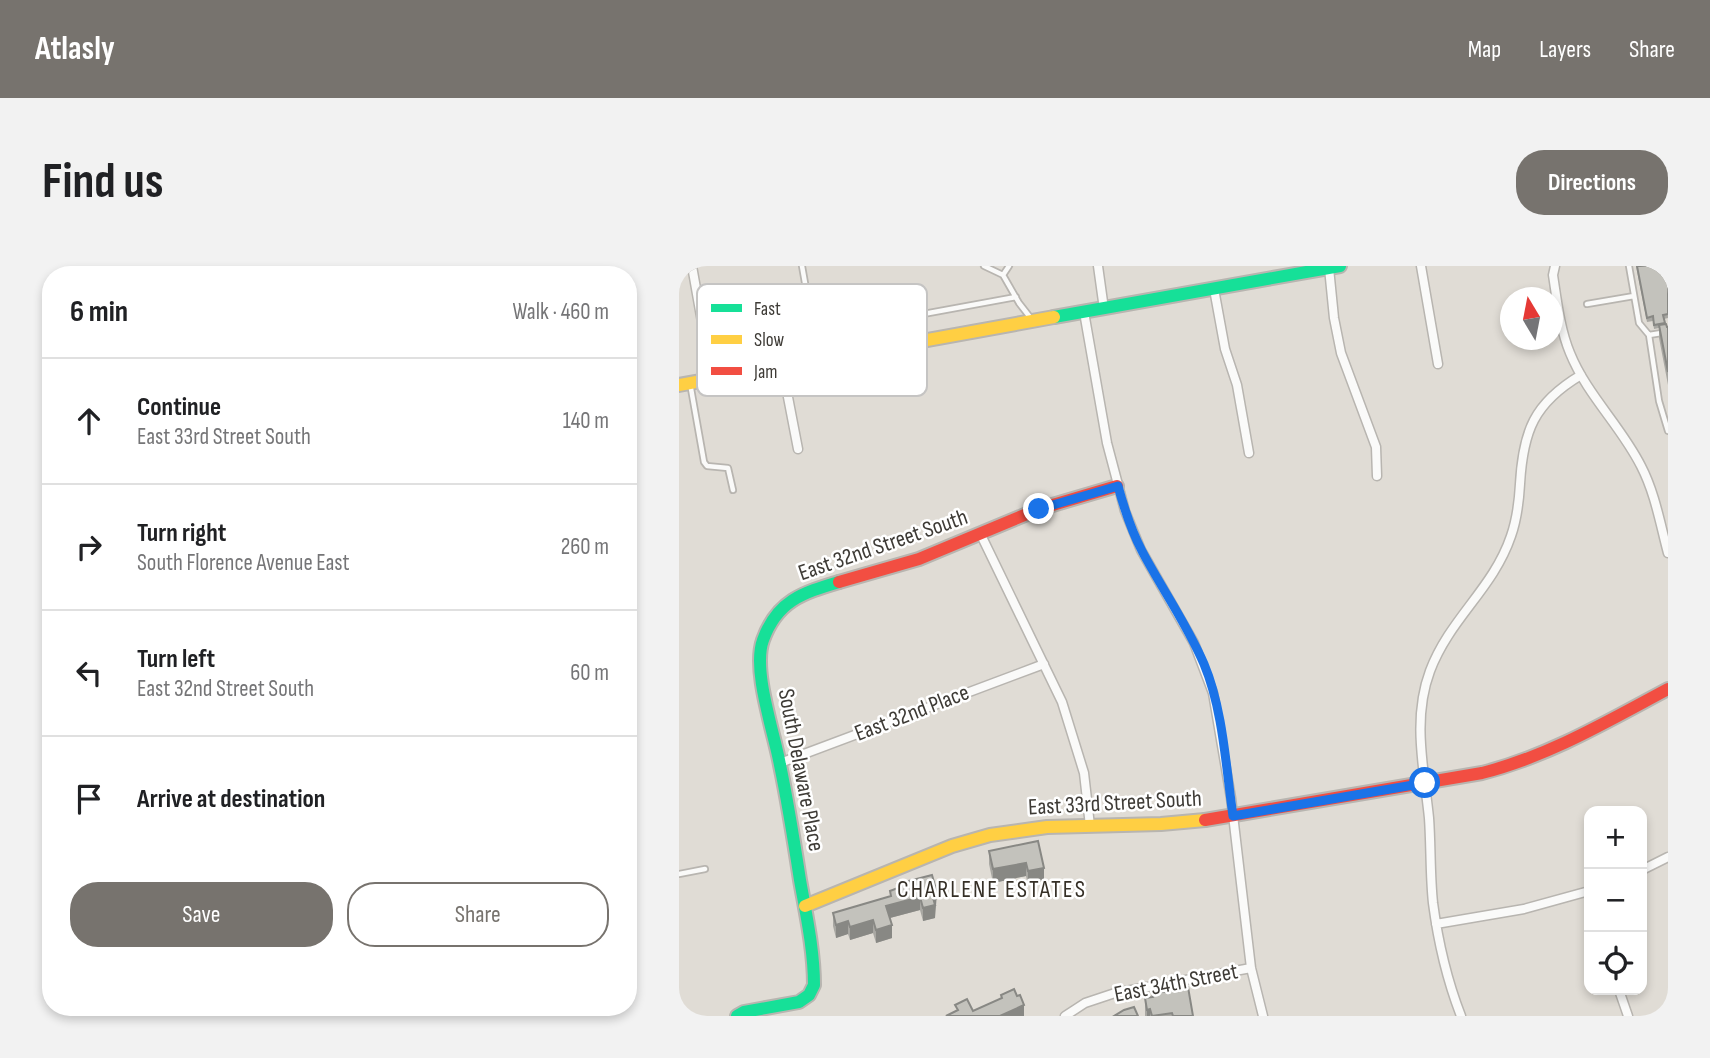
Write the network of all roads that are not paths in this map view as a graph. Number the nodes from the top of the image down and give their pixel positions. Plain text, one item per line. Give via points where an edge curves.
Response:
1 (692, 266) edge
2 (802, 266) edge
3 (984, 266) edge
4 (1009, 266) edge
5 (1098, 266) edge
6 (1421, 266) edge
7 (1546, 266) edge
8 (1629, 266) edge
9 (1334, 267) edge
10 (1554, 270) edge
11 (1003, 275) junction
12 (805, 284) edge
13 (1215, 289) junction
14 (697, 294) edge
15 (1634, 296) junction
16 (1016, 297) junction
17 (1587, 304) dead end
18 (1104, 309) junction
19 (1084, 312) junction
20 (927, 313) edge
21 (1033, 321) junction
22 (1668, 332) edge
23 (1649, 335) junction
24 (927, 340) edge
25 (1438, 364) dead end
26 (1581, 375) junction
27 (684, 384) edge
28 (788, 396) edge
29 (1667, 420) edge
30 (1668, 432) edge
31 (798, 449) dead end
32 (1249, 453) dead end
33 (1377, 476) dead end
34 (1118, 486) junction
35 (733, 490) dead end
36 (981, 535) junction
37 (1668, 553) edge
38 (762, 642) joint
39 (1044, 664) junction
40 (1668, 689) edge
41 (780, 763) junction
42 (1425, 783) junction
43 (1233, 816) junction
44 (1090, 826) junction
45 (1668, 857) edge
46 (705, 869) dead end
47 (1644, 869) edge
48 (679, 874) edge
49 (1584, 892) edge
50 (805, 906) junction
51 (1436, 924) junction
52 (1251, 968) junction
53 (1621, 995) edge
54 (742, 1015) edge
55 (1065, 1016) edge
56 (1263, 1016) edge
57 (1461, 1016) edge
58 (1628, 1016) edge

1 - 14 street
2 - 12 lane
3 - 11 lane
4 - 11 lane
5 - 18 street
6 - 25 street
7 - 10 street
8 - 15 lane
9 - 13 street
9 - 33 street via 1334,318 1341,353 1376,447
10 - 26 street via 1564,334
11 - 16 lane
13 - 18 street
13 - 32 street
15 - 17 lane
15 - 23 lane via 1639,323
16 - 20 lane
16 - 21 lane
18 - 19 street
19 - 21 street
19 - 34 street
21 - 24 street
22 - 23 lane
23 - 29 lane via 1659,401
26 - 37 street via 1641,466
26 - 42 street via 1548,399 1535,415 1524,443 1517,515 1505,554 1445,638 1429,672 1420,724
27 - 35 lane via 704,462 729,468
28 - 31 street
29 - 30 lane
34 - 36 street, East 32nd Street South via 1039,509
34 - 43 street via 1141,550 1205,667 1218,716
36 - 38 street, East 32nd Street South via 801,594 777,612
36 - 39 street
38 - 41 street, South Delaware Place via 761,676
39 - 41 street, East 32nd Place
39 - 44 street via 1075,738
40 - 42 street, East 33rd Street South via 1540,755 1482,773
41 - 50 street, South Delaware Place
42 - 43 street, East 33rd Street South
42 - 51 street
43 - 44 street, East 33rd Street South
43 - 52 street
44 - 50 street, East 33rd Street South via 1017,830 973,839
45 - 47 street
46 - 48 lane
49 - 51 street via 1524,909
50 - 54 street via 814,970 809,995 799,1002
51 - 57 street
52 - 55 street, East 34th Street via 1115,993
52 - 56 street
53 - 58 street

